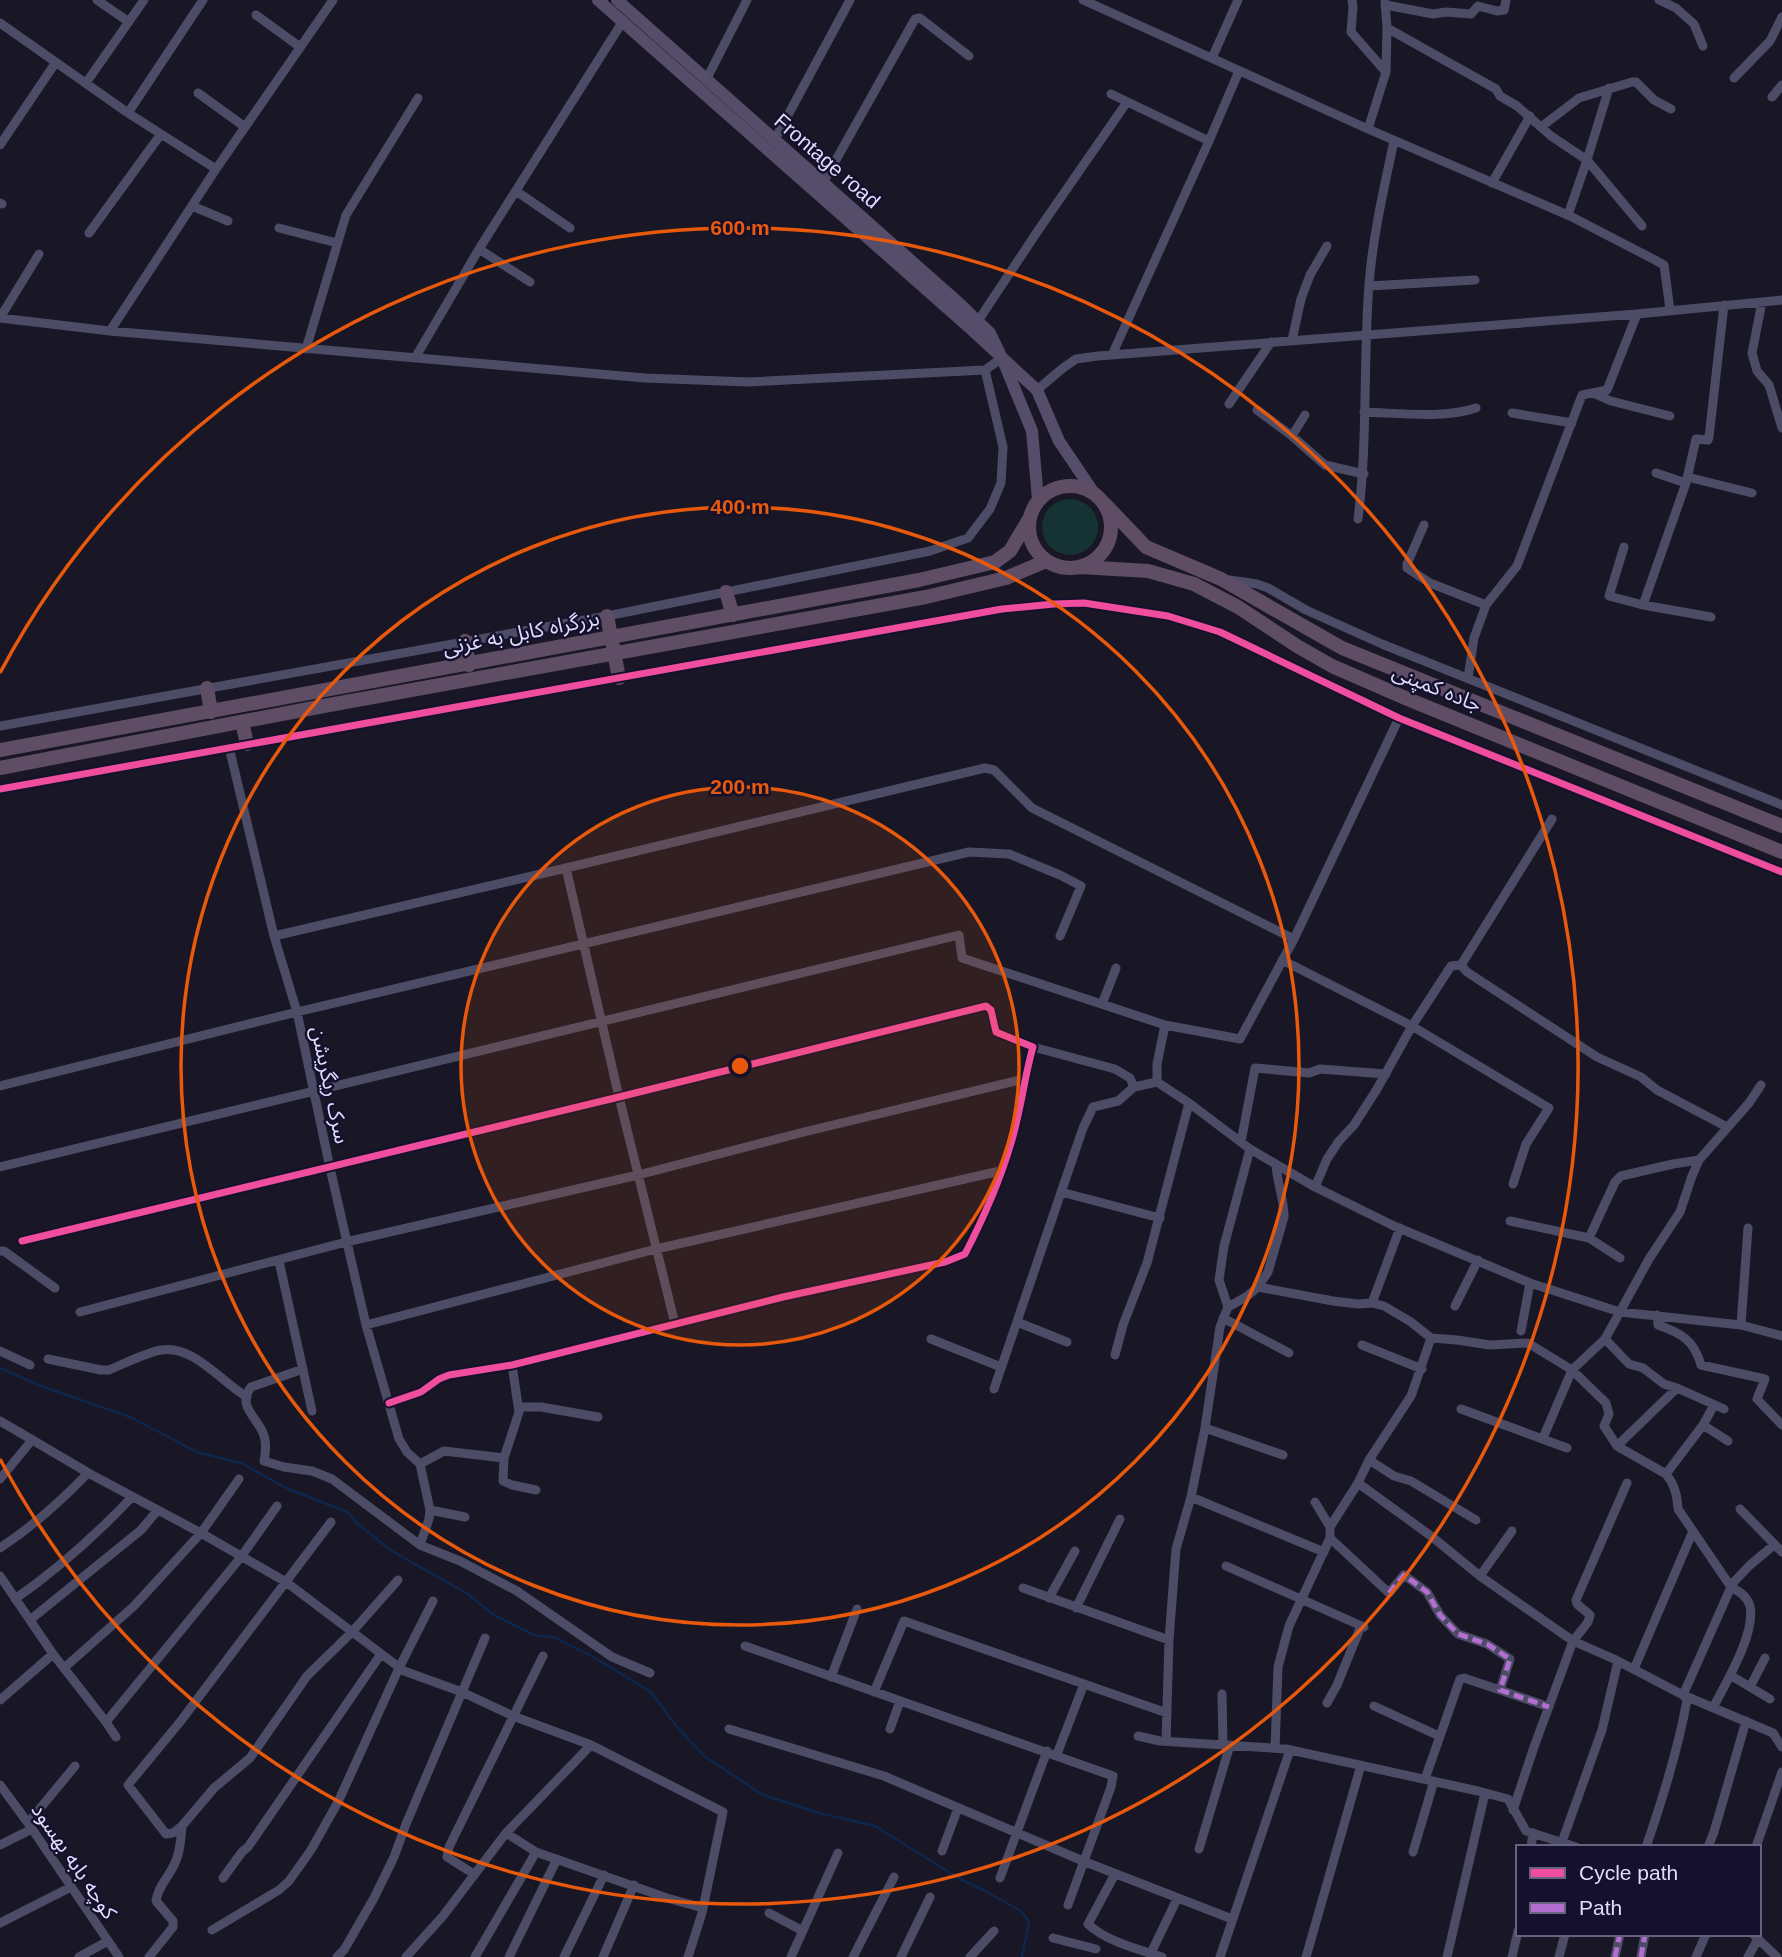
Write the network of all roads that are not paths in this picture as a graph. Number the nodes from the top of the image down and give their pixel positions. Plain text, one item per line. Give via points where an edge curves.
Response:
1 (97, 0) edge
2 (144, 0) edge
3 (203, 0) edge
4 (333, 0) edge
5 (598, 0) edge
6 (617, 0) edge
7 (747, 0) edge
8 (850, 0) edge
9 (1083, 0) edge
10 (1238, 0) edge
11 (1352, 0) edge
12 (1506, 0) edge
13 (1659, 0) edge
14 (1385, 2) edge
15 (256, 15) dead end
16 (1782, 17) edge
17 (623, 21) junction
18 (129, 22) junction
19 (0, 23) edge
20 (1387, 28) junction
21 (1703, 46) dead end
22 (300, 47) junction
23 (969, 56) dead end
24 (1212, 58) junction
25 (56, 62) junction
26 (1238, 71) junction
27 (1386, 72) junction
28 (1734, 78) dead end
29 (706, 80) junction
30 (86, 83) junction
31 (1782, 85) edge
32 (1608, 88) junction
33 (198, 93) dead end
34 (1111, 94) dead end
35 (1772, 97) dead end
36 (418, 98) dead end
37 (1127, 102) junction
38 (1671, 109) dead end
39 (128, 113) junction
40 (1530, 116) junction
41 (245, 127) junction
42 (1541, 127) junction
43 (1368, 130) junction
44 (161, 134) junction
45 (774, 141) junction
46 (1209, 141) junction
47 (1394, 141) junction
48 (0, 145) edge
49 (1587, 160) junction
50 (216, 169) junction
51 (823, 183) junction
52 (1492, 183) junction
53 (516, 191) junction
54 (192, 206) junction
55 (1567, 215) junction
56 (228, 221) dead end
57 (1642, 226) dead end
58 (279, 228) dead end
59 (570, 228) dead end
60 (89, 233) dead end
61 (337, 243) junction
62 (1327, 246) dead end
63 (479, 249) junction
64 (39, 254) dead end
65 (1475, 280) dead end
66 (530, 282) dead end
67 (1369, 286) junction
68 (1782, 300) edge
69 (1762, 302) junction
70 (1724, 305) junction
71 (1671, 310) junction
72 (1637, 314) junction
73 (0, 318) edge
74 (978, 321) junction
75 (110, 331) junction
76 (1367, 334) junction
77 (1292, 340) junction
78 (1271, 342) junction
79 (306, 349) junction
80 (1112, 355) junction
81 (415, 358) junction
82 (1003, 358) junction
83 (985, 370) junction
84 (1037, 390) junction
85 (1594, 393) junction
86 (1228, 404) dead end
87 (1476, 408) dead end
88 (1257, 410) dead end
89 (1364, 412) junction
90 (1512, 413) dead end
91 (1305, 415) dead end
92 (1670, 416) dead end
93 (1572, 423) junction
94 (1782, 428) edge
95 (1292, 436) junction
96 (1656, 473) dead end
97 (1364, 474) junction
98 (1686, 480) junction
99 (1752, 493) dead end
100 (1099, 498) junction
101 (1038, 499) junction
102 (1029, 519) junction
103 (1358, 519) dead end
104 (1424, 525) dead end
105 (1624, 547) dead end
106 (1046, 561) junction
107 (1080, 567) junction
108 (1221, 579) junction
109 (726, 592) junction
110 (1486, 605) junction
111 (1643, 605) junction
112 (733, 615) junction
113 (607, 616) junction
114 (1711, 617) dead end
115 (612, 638) junction
116 (465, 641) junction
117 (615, 654) junction
118 (469, 665) junction
119 (620, 678) junction
120 (1468, 678) junction
121 (206, 688) junction
122 (264, 710) junction
123 (211, 712) junction
124 (1399, 718) junction
125 (242, 722) junction
126 (0, 726) edge
127 (247, 744) junction
128 (229, 747) junction
129 (0, 750) edge
130 (0, 768) edge
131 (0, 789) edge
132 (1782, 805) edge
133 (1552, 819) dead end
134 (1782, 826) edge
135 (1782, 852) edge
136 (566, 868) junction
137 (1782, 872) edge
138 (274, 936) junction
139 (1060, 936) dead end
140 (1294, 939) junction
141 (584, 944) junction
142 (1282, 960) junction
143 (1461, 965) junction
144 (1116, 968) dead end
145 (1102, 1004) junction
146 (298, 1012) junction
147 (602, 1021) junction
148 (1165, 1026) junction
149 (1412, 1026) junction
150 (1033, 1047) junction
151 (1386, 1074) junction
152 (1024, 1079) junction
153 (1157, 1082) junction
154 (1761, 1085) dead end
155 (0, 1086) edge
156 (1134, 1087) junction
157 (314, 1091) junction
158 (619, 1097) junction
159 (1189, 1103) junction
160 (1727, 1127) junction
161 (1241, 1142) junction
162 (1250, 1149) junction
163 (1699, 1160) junction
164 (1276, 1166) junction
165 (0, 1167) edge
166 (330, 1168) junction
167 (1000, 1171) junction
168 (638, 1175) junction
169 (1513, 1184) dead end
170 (1315, 1187) junction
171 (1061, 1192) junction
172 (1160, 1218) junction
173 (1510, 1221) dead end
174 (1748, 1227) dead end
175 (1399, 1228) junction
176 (1589, 1238) junction
177 (22, 1241) dead end
178 (346, 1242) junction
179 (656, 1249) junction
180 (0, 1251) edge
181 (1620, 1258) dead end
182 (1478, 1260) junction
183 (279, 1261) junction
184 (1530, 1283) junction
185 (1258, 1287) junction
186 (55, 1288) dead end
187 (1372, 1303) junction
188 (1455, 1306) dead end
189 (1228, 1307) junction
190 (80, 1312) dead end
191 (1620, 1312) junction
192 (1657, 1315) junction
193 (1223, 1318) junction
194 (1017, 1322) junction
195 (675, 1324) junction
196 (366, 1325) junction
197 (1741, 1325) junction
198 (1521, 1331) dead end
199 (1782, 1336) edge
200 (1431, 1338) junction
201 (931, 1339) dead end
202 (1605, 1339) junction
203 (1067, 1342) dead end
204 (1362, 1345) dead end
205 (0, 1351) edge
206 (1289, 1353) dead end
207 (1115, 1355) dead end
208 (48, 1359) dead end
209 (512, 1365) junction
210 (30, 1366) dead end
211 (1001, 1367) junction
212 (303, 1369) junction
213 (1422, 1369) junction
214 (1572, 1370) junction
215 (1677, 1388) junction
216 (994, 1389) dead end
217 (247, 1397) junction
218 (389, 1403) junction
219 (1714, 1405) junction
220 (519, 1407) junction
221 (1461, 1409) dead end
222 (1724, 1409) dead end
223 (312, 1411) dead end
224 (598, 1416) dead end
225 (0, 1421) edge
226 (1782, 1424) edge
227 (1703, 1425) junction
228 (1205, 1429) junction
229 (1543, 1438) junction
230 (32, 1440) junction
231 (1728, 1441) dead end
232 (1617, 1446) junction
233 (1567, 1448) dead end
234 (1283, 1455) dead end
235 (504, 1458) junction
236 (1369, 1460) junction
237 (420, 1464) junction
238 (88, 1473) junction
239 (1666, 1474) junction
240 (0, 1479) edge
241 (239, 1479) dead end
242 (1358, 1483) junction
243 (1627, 1483) dead end
244 (536, 1490) dead end
245 (132, 1497) junction
246 (1191, 1497) junction
247 (1315, 1502) dead end
248 (277, 1506) dead end
249 (1740, 1509) dead end
250 (430, 1510) junction
251 (157, 1511) junction
252 (465, 1517) dead end
253 (1120, 1519) dead end
254 (1476, 1520) dead end
255 (331, 1522) dead end
256 (1330, 1527) junction
257 (1511, 1531) dead end
258 (1693, 1531) junction
259 (201, 1533) junction
260 (1330, 1538) junction
261 (420, 1545) junction
262 (1774, 1545) junction
263 (0, 1548) edge
264 (1075, 1551) dead end
265 (1324, 1552) junction
266 (1782, 1552) edge
267 (241, 1557) junction
268 (1226, 1566) dead end
269 (0, 1576) edge
270 (1480, 1576) junction
271 (398, 1580) dead end
272 (286, 1582) junction
273 (1731, 1586) junction
274 (1023, 1588) dead end
275 (15, 1598) junction
276 (1049, 1598) junction
277 (1301, 1599) junction
278 (433, 1601) dead end
279 (1076, 1608) junction
280 (857, 1609) dead end
281 (30, 1620) junction
282 (352, 1632) junction
283 (485, 1638) dead end
284 (1169, 1640) junction
285 (1573, 1641) junction
286 (745, 1646) dead end
287 (53, 1654) junction
288 (381, 1654) junction
289 (543, 1656) dead end
290 (1765, 1658) dead end
291 (1618, 1661) junction
292 (64, 1668) junction
293 (399, 1668) junction
294 (1633, 1669) junction
295 (650, 1673) dead end
296 (1730, 1675) junction
297 (831, 1677) junction
298 (1084, 1684) junction
299 (1750, 1687) junction
300 (1500, 1690) junction
301 (462, 1692) junction
302 (874, 1692) junction
303 (1222, 1694) dead end
304 (1684, 1695) junction
305 (0, 1699) edge
306 (1770, 1699) dead end
307 (900, 1701) junction
308 (1327, 1703) dead end
309 (1374, 1706) dead end
310 (1549, 1707) junction
311 (1713, 1708) junction
312 (1167, 1713) junction
313 (513, 1716) junction
314 (1746, 1721) junction
315 (106, 1722) junction
316 (729, 1729) dead end
317 (890, 1729) dead end
318 (1439, 1735) junction
319 (1139, 1736) dead end
320 (116, 1737) dead end
321 (1166, 1741) junction
322 (591, 1745) junction
323 (1226, 1745) junction
324 (1782, 1747) edge
325 (1275, 1748) junction
326 (1290, 1750) junction
327 (1052, 1753) junction
328 (1361, 1765) junction
329 (75, 1766) dead end
330 (1782, 1773) edge
331 (1429, 1780) junction
332 (0, 1785) edge
333 (1485, 1793) junction
334 (958, 1808) junction
335 (1513, 1810) junction
336 (30, 1826) junction
337 (182, 1826) junction
338 (506, 1833) junction
339 (1533, 1833) junction
340 (1017, 1834) junction
341 (1562, 1842) junction
342 (0, 1845) edge
343 (1531, 1845) edge
344 (1570, 1845) edge
345 (1647, 1845) edge
346 (1709, 1845) edge
347 (1757, 1845) edge
348 (1199, 1849) dead end
349 (942, 1851) dead end
350 (536, 1852) junction
351 (1412, 1852) dead end
352 (838, 1853) dead end
353 (557, 1859) junction
354 (1083, 1861) junction
355 (474, 1874) junction
356 (1115, 1874) junction
357 (604, 1875) junction
358 (894, 1877) dead end
359 (223, 1878) dead end
360 (1000, 1878) dead end
361 (634, 1885) junction
362 (71, 1887) junction
363 (930, 1897) dead end
364 (1177, 1899) junction
365 (1068, 1905) dead end
366 (703, 1908) junction
367 (769, 1913) dead end
368 (1231, 1920) junction
369 (0, 1923) edge
370 (212, 1930) dead end
371 (803, 1931) junction
372 (995, 1931) dead end
373 (1101, 1934) junction
374 (1517, 1936) edge
375 (1564, 1936) edge
376 (1619, 1936) edge
377 (1645, 1936) edge
378 (1705, 1936) edge
379 (1756, 1936) edge
380 (1053, 1938) dead end
381 (108, 1941) junction
382 (1095, 1953) edge
383 (1144, 1954) edge
384 (79, 1957) edge
385 (119, 1957) edge
386 (149, 1957) edge
387 (337, 1957) edge
388 (407, 1957) edge
389 (475, 1957) edge
390 (509, 1957) edge
391 (564, 1957) edge
392 (603, 1957) edge
393 (688, 1957) edge
394 (791, 1957) edge
395 (853, 1957) edge
396 (901, 1957) edge
397 (970, 1957) edge
398 (1163, 1957) edge
399 (1220, 1957) edge
400 (1306, 1957) edge
401 (1447, 1957) edge
402 (1512, 1957) edge
403 (1559, 1957) edge
404 (1615, 1957) edge
405 (1641, 1957) edge
406 (1696, 1957) edge
407 (1748, 1957) edge
408 (1777, 1957) edge

1 - 18 street
2 - 18 street
3 - 39 street
4 - 22 street
5 - 17 main road
6 - 29 main road, Frontage road
7 - 29 street
8 - 45 street
9 - 24 street
10 - 24 street
11 - 27 street via 1351,32
12 - 14 street via 1504,10 1478,6 1471,14 1433,14
13 - 21 street via 1694,23
14 - 20 street
15 - 22 street
16 - 28 street via 1770,41
17 - 53 street
17 - 82 main road
18 - 30 street
19 - 25 street
20 - 27 street
20 - 40 street via 1496,89
22 - 41 street
23 - 51 street via 920,18 915,19
24 - 26 street
25 - 30 street
25 - 48 street
26 - 43 street
26 - 46 street
27 - 43 street
29 - 45 main road, Frontage road
30 - 39 street
31 - 35 street
32 - 38 street via 1636,82
32 - 42 street via 1578,98
32 - 49 street
33 - 41 street
34 - 37 street
36 - 61 street via 346,215
37 - 46 street
37 - 74 street
39 - 44 street
40 - 42 street
40 - 52 street
41 - 50 street
42 - 49 street
43 - 47 street
44 - 50 street
44 - 60 street
45 - 51 main road, Frontage road
46 - 80 street
47 - 52 street
47 - 67 street
49 - 55 street
49 - 57 street
50 - 54 street
51 - 74 main road, Frontage road
52 - 55 street
53 - 59 street
53 - 63 street
54 - 56 street
54 - 75 street
55 - 71 street via 1664,265
58 - 61 street
61 - 79 street
62 - 77 street via 1301,299
63 - 66 street
63 - 81 street
64 - 73 street
65 - 67 street
67 - 76 street
68 - 69 street
69 - 70 street
69 - 94 street via 1752,353 1757,371 1769,384
70 - 71 street
70 - 98 street via 1709,437 1696,439
71 - 72 street
72 - 76 street
72 - 85 street via 1607,390
73 - 75 street
74 - 82 main road, Frontage road
75 - 79 street
76 - 77 street
76 - 89 street
77 - 78 street
78 - 80 street
78 - 86 street
79 - 81 street
80 - 84 street via 1076,359
81 - 83 street via 748,382
82 - 83 street
82 - 84 main road
82 - 101 main road via 1032,431
83 - 109 street via 1003,447 1001,483 968,538 930,551
84 - 100 main road via 1059,441
85 - 92 street
85 - 93 street via 1581,395
87 - 89 street via 1443,414
88 - 95 street
89 - 97 street
90 - 93 street
91 - 95 street
93 - 110 street via 1517,566
95 - 97 street via 1325,465
96 - 98 street
97 - 103 street
98 - 99 street
98 - 111 street
100 - 101 highway via 1069,485
100 - 107 highway via 1111,522 1109,541 1098,558
100 - 108 highway, جاده کمپنی via 1146,547
101 - 102 highway
102 - 106 highway via 1031,543
102 - 112 highway, بزرگراه کابل به غزنی via 1010,551 995,562
104 - 110 street via 1407,568 1430,583
105 - 111 street via 1609,596
106 - 107 highway
106 - 117 highway, بزرگراه کابل به غزنی via 1006,578 926,597
107 - 135 highway, جاده کمپنی via 1149,571 1195,584 1332,666
108 - 120 street via 1268,588 1382,645
108 - 134 highway, جاده کمپنی via 1342,648
109 - 112 highway
109 - 113 street
110 - 120 street via 1474,638
111 - 114 street
112 - 115 highway, بزرگراه کابل به غزنی
113 - 115 highway
113 - 116 street
115 - 117 highway
115 - 118 highway, بزرگراه کابل به غزنی
116 - 118 highway
116 - 121 street
117 - 119 highway
117 - 122 highway, بزرگراه کابل به غزنی
118 - 122 highway, بزرگراه کابل به غزنی
119 - 124 street via 1002,609 1084,603 1168,616 1220,632
119 - 127 street
120 - 132 street
121 - 123 highway
121 - 126 street
122 - 123 highway, بزرگراه کابل به غزنی
122 - 125 highway, بزرگراه کابل به غزنی
123 - 129 highway, بزرگراه کابل به غزنی
124 - 137 street
124 - 140 street
125 - 127 highway
125 - 130 highway, بزرگراه کابل به غزنی
127 - 128 street
128 - 131 street
128 - 138 street, سرک ریگریشن
133 - 143 street
136 - 138 street
136 - 140 street via 985,768 994,770 1032,808
136 - 141 street
138 - 146 street, سرک ریگریشن
139 - 141 street via 1081,886 1009,854 969,852
140 - 142 street
141 - 146 street
141 - 147 street
142 - 148 street via 1240,1040
142 - 149 street
143 - 149 street via 1451,966
143 - 160 street via 1597,1057
144 - 145 street
145 - 147 street via 961,958 959,935
145 - 148 street
146 - 155 street
146 - 157 street, سرک ریگریشن
147 - 157 street
147 - 158 street
148 - 153 street
149 - 151 street
149 - 169 street via 1549,1108 1526,1144
150 - 152 street
150 - 156 street via 1115,1069 1130,1078
150 - 158 street via 996,1032 986,1006
151 - 161 street via 1255,1068
151 - 170 street via 1327,1159
152 - 167 street
152 - 168 street
153 - 156 street
153 - 159 street
154 - 160 street
156 - 171 street via 1118,1101 1093,1107
157 - 165 street
157 - 166 street, سرک ریگریشن
158 - 166 street
158 - 168 street
159 - 161 street
159 - 172 street
160 - 163 street
161 - 162 street
162 - 164 street
162 - 189 street via 1219,1280
163 - 176 street via 1621,1176
163 - 191 street via 1680,1212
164 - 170 street
164 - 185 street via 1284,1217 1268,1272
166 - 177 street
166 - 178 street, سرک ریگریشن
167 - 179 street
167 - 195 street via 965,1254
168 - 178 street
168 - 179 street
170 - 175 street
171 - 172 street
171 - 194 street
172 - 207 street
173 - 176 street
174 - 197 street
175 - 182 street
175 - 187 street
176 - 181 street
178 - 183 street
178 - 196 street, سرک ریگریشن
179 - 195 street
179 - 196 street
180 - 186 street
182 - 184 street
182 - 188 street
183 - 190 street
183 - 212 street
184 - 191 street
184 - 198 street
185 - 187 street
185 - 189 street
187 - 200 street via 1411,1322
189 - 193 street
191 - 192 street
191 - 202 street
192 - 197 street
192 - 226 street via 1658,1325 1684,1335 1701,1366 1765,1379 1757,1399
193 - 206 street
193 - 228 street
194 - 203 street
194 - 211 street
195 - 209 street
196 - 218 street, سرک ریگریشن
197 - 199 street
200 - 213 street
200 - 214 street via 1490,1345 1528,1343
201 - 211 street
202 - 214 street
202 - 215 street via 1629,1364
204 - 213 street
205 - 210 street
208 - 217 street via 109,1370 161,1349 183,1352
209 - 218 street via 449,1375 421,1392
209 - 220 street
211 - 216 street
212 - 217 street via 251,1387
212 - 223 street
213 - 236 street via 1411,1396
214 - 229 street
214 - 232 street via 1606,1403 1609,1414 1604,1426
215 - 219 street
215 - 232 street
217 - 261 street via 247,1408 267,1447 264,1461 332,1479
218 - 237 street, سرک ریگریشن via 399,1439
219 - 222 street
219 - 227 street
220 - 224 street
220 - 235 street
221 - 229 street
225 - 230 street
227 - 231 street
227 - 239 street
228 - 234 street
228 - 246 street
229 - 233 street
230 - 238 street
230 - 240 street
232 - 239 street
235 - 237 street via 444,1451
235 - 244 street via 503,1481
236 - 242 street
236 - 254 street
237 - 250 street, سرک ریگریشن
238 - 245 street
238 - 263 street
239 - 258 street via 1677,1493 1678,1509
241 - 259 street
242 - 256 street
242 - 270 street
243 - 285 street via 1576,1600 1590,1615
245 - 251 street
245 - 275 street via 100,1531
246 - 265 street
246 - 284 street via 1176,1549
247 - 256 street
248 - 267 street
249 - 262 street
250 - 252 street
250 - 261 street, سرک ریگریشن
251 - 259 street
251 - 281 street via 141,1530
253 - 279 street
255 - 272 street
256 - 260 street
257 - 270 street
258 - 273 street
258 - 294 street
259 - 267 street
259 - 292 street via 134,1606
260 - 265 street
260 - 300 street via 1389,1593 1404,1575 1427,1592 1458,1634 1487,1644 1510,1659
261 - 295 street via 517,1591 612,1657
262 - 266 street
262 - 273 street
264 - 276 street
265 - 277 street
267 - 272 street
267 - 315 street
268 - 277 street
269 - 275 street
270 - 285 street
271 - 282 street
272 - 282 street
272 - 337 street via 128,1785 166,1834
273 - 296 street via 1743,1594 1750,1607 1744,1648
273 - 304 street
274 - 276 street
275 - 281 street
276 - 279 street
277 - 308 street via 1362,1627
277 - 325 street via 1278,1667
278 - 293 street
279 - 284 street
280 - 297 street
281 - 287 street
282 - 288 street
282 - 337 street via 307,1676 250,1758 215,1788
283 - 301 street
284 - 312 street
285 - 291 street
285 - 310 street
286 - 297 street
287 - 292 street
287 - 305 street
288 - 293 street
288 - 359 street
289 - 313 street
290 - 299 street
291 - 294 street
291 - 341 street via 1602,1730
292 - 315 street
293 - 301 street
293 - 370 street via 338,1802 289,1881
294 - 304 street
296 - 299 street
296 - 311 street
297 - 302 street
298 - 302 street via 904,1620
298 - 312 street
298 - 327 street
299 - 306 street
300 - 310 street
300 - 318 street via 1460,1679
301 - 313 street
301 - 387 street via 394,1857
302 - 307 street
303 - 323 street
304 - 311 street
304 - 345 street via 1681,1734
307 - 317 street
307 - 327 street
309 - 318 street
310 - 335 street
311 - 314 street
312 - 321 street
313 - 322 street
313 - 355 street via 447,1857
314 - 324 street via 1773,1732
314 - 346 street
315 - 320 street
316 - 334 street via 884,1776
318 - 331 street
319 - 321 street
321 - 323 street
322 - 338 street
322 - 366 street via 723,1812
323 - 325 street
323 - 348 street
325 - 326 street
326 - 328 street
326 - 368 street
327 - 340 street
327 - 354 street via 1113,1776
328 - 331 street
328 - 400 street
329 - 336 street
330 - 347 street
331 - 333 street
331 - 351 street
332 - 336 street, کوچه بابه بهسود
333 - 335 street via 1507,1799
333 - 401 street
334 - 340 street
334 - 349 street
335 - 339 street via 1526,1831
336 - 342 street
336 - 362 street, کوچه بابه بهسود
337 - 386 street via 175,1864 156,1901 173,1927
338 - 350 street
338 - 355 street
339 - 341 street
339 - 343 street
340 - 354 street
340 - 360 street
341 - 344 street
350 - 353 street
350 - 389 street
352 - 371 street
353 - 357 street
353 - 390 street
354 - 356 street
354 - 365 street
355 - 388 street
356 - 364 street
356 - 373 street via 1089,1921
357 - 361 street
357 - 391 street
358 - 395 street
361 - 366 street
361 - 392 street
362 - 369 street
362 - 381 street, کوچه بابه بهسود
363 - 396 street
364 - 368 street
364 - 383 street
366 - 393 street
367 - 371 street
368 - 399 street
371 - 394 street
372 - 397 street
373 - 382 street
373 - 383 street
374 - 402 street
375 - 403 street
376 - 404 street
377 - 405 street
378 - 406 street
379 - 407 street
379 - 408 street
380 - 382 street
381 - 384 street
381 - 385 street, کوچه بابه بهسود
383 - 398 street

